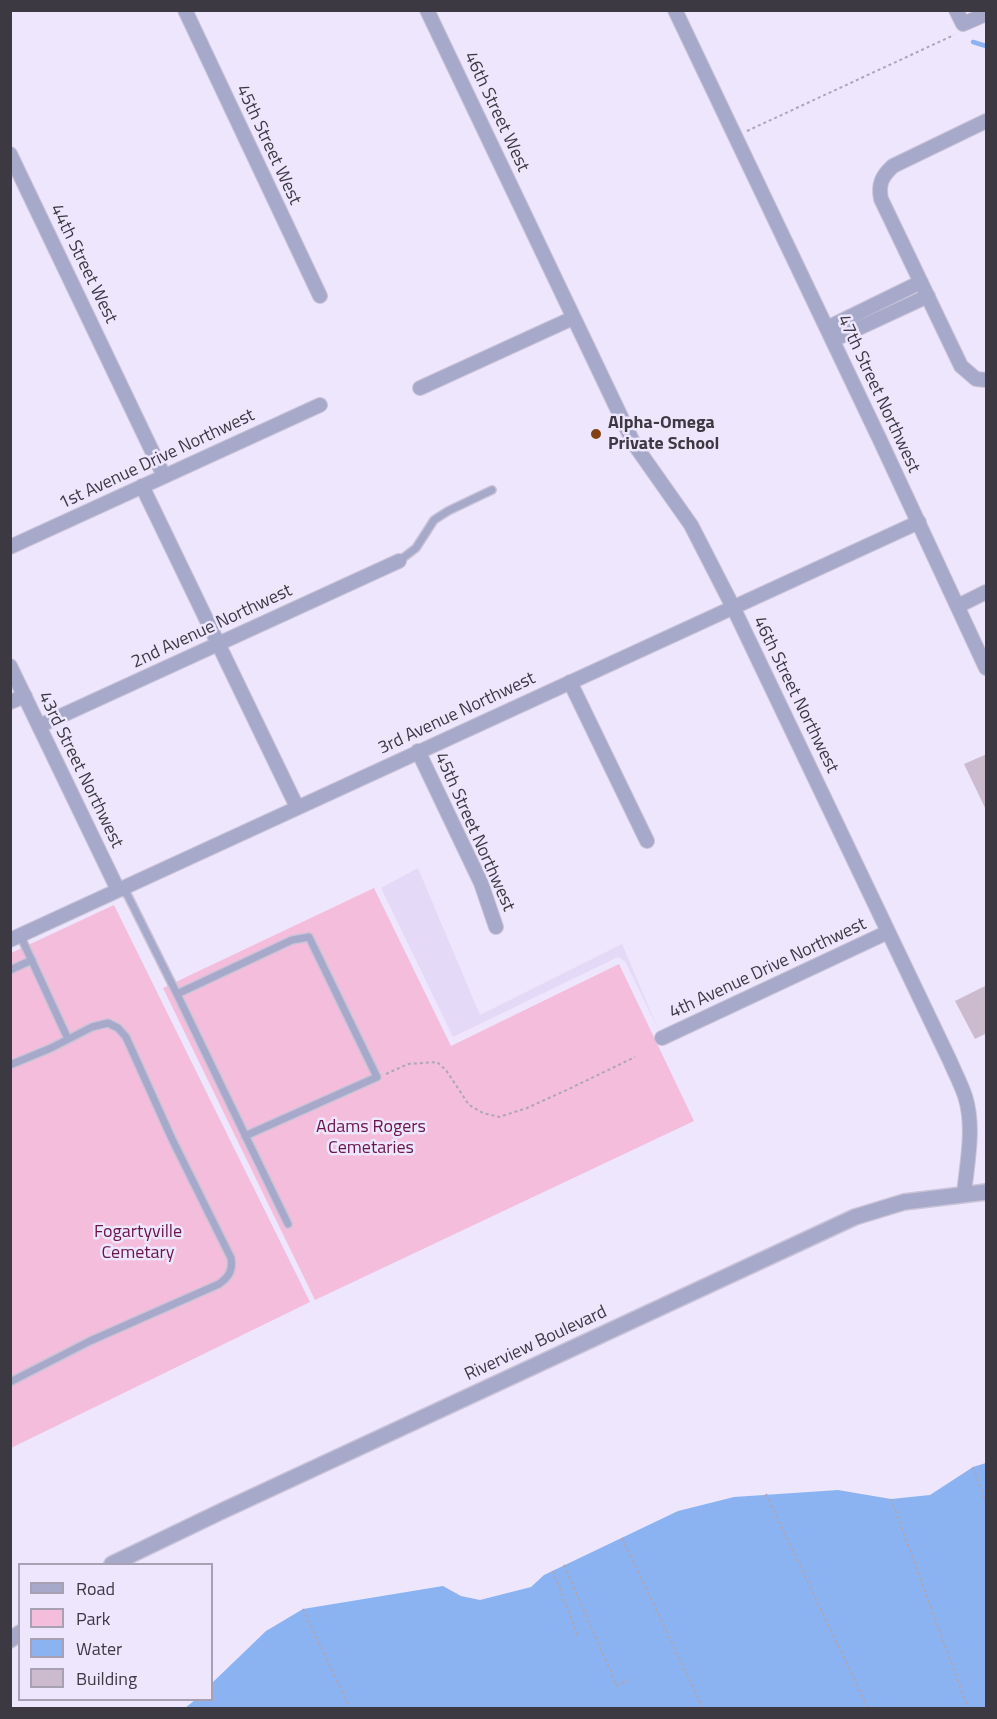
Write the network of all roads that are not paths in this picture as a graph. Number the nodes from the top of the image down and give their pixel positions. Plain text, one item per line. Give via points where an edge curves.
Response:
1 (184, 10) edge
2 (428, 10) edge
3 (675, 10) edge
4 (956, 10) edge
5 (987, 14) edge
6 (987, 121) edge
7 (10, 154) edge
8 (532, 230) joint
9 (921, 282) junction
10 (320, 296) dead end
11 (928, 296) junction
12 (573, 318) junction
13 (830, 334) junction
14 (981, 380) edge
15 (420, 388) dead end
16 (320, 405) dead end
17 (164, 476) junction
18 (142, 486) junction
19 (492, 490) dead end
20 (919, 522) junction
21 (10, 548) edge
22 (399, 561) joint
23 (987, 592) edge
24 (958, 606) junction
25 (733, 608) junction
26 (218, 644) junction
27 (10, 666) edge
28 (987, 668) edge
29 (570, 682) junction
30 (25, 696) junction
31 (10, 702) edge
32 (39, 726) junction
33 (418, 751) junction
34 (297, 807) junction
35 (647, 841) dead end
36 (118, 890) junction
37 (496, 927) dead end
38 (888, 932) junction
39 (15, 937) edge
40 (32, 960) junction
41 (10, 970) edge
42 (177, 993) junction
43 (663, 1038) dead end
44 (68, 1039) junction
45 (10, 1065) edge
46 (244, 1136) junction
47 (987, 1192) edge
48 (964, 1194) junction
49 (288, 1224) dead end
50 (10, 1382) edge
51 (114, 1563) edge

1 - 10 street, 45th Street West
2 - 8 street, 46th Street West
3 - 13 street, 47th Street Northwest
4 - 5 street via 963,24
6 - 9 street via 884,174 881,199
7 - 17 street, 44th Street West
8 - 12 street, 46th Street Northwest
9 - 11 street
9 - 13 street
11 - 13 street
11 - 14 street via 961,366
12 - 15 street
12 - 25 street, 46th Street Northwest via 634,444 691,525
13 - 20 street, 47th Street Northwest
16 - 17 street, 1st Avenue Drive Northwest
17 - 18 street, 1st Avenue Drive Northwest
18 - 21 street, 1st Avenue Drive Northwest
18 - 26 street
19 - 22 lane via 434,520 416,548
20 - 24 street, 47th Street Northwest
20 - 25 street, 3rd Avenue Northwest
22 - 26 street, 2nd Avenue Northwest
23 - 24 street
24 - 28 street, 47th Street Northwest
25 - 29 street, 3rd Avenue Northwest
25 - 38 street, 46th Street Northwest
26 - 32 street, 2nd Avenue Northwest
26 - 34 street
27 - 30 street, 43rd Street Northwest
29 - 33 street, 3rd Avenue Northwest
29 - 35 street
30 - 31 street
30 - 32 street, 43rd Street Northwest
32 - 36 street, 43rd Street Northwest
33 - 34 street, 3rd Avenue Northwest
33 - 37 street, 45th Street Northwest via 481,883
34 - 36 street, 3rd Avenue Northwest
36 - 39 street, 3rd Avenue Northwest
36 - 42 lane via 127,894
38 - 43 street, 4th Avenue Drive Northwest
38 - 48 street, 46th Street Northwest via 965,1096 969,1131
39 - 40 lane
40 - 41 lane
40 - 44 lane
42 - 46 lane
42 - 46 lane via 292,940 309,937 377,1077
44 - 45 lane
44 - 50 lane via 108,1023 126,1037 232,1266 219,1284 90,1341
46 - 49 lane
47 - 48 street, Riverview Boulevard
48 - 51 street, Riverview Boulevard via 904,1202 855,1217

